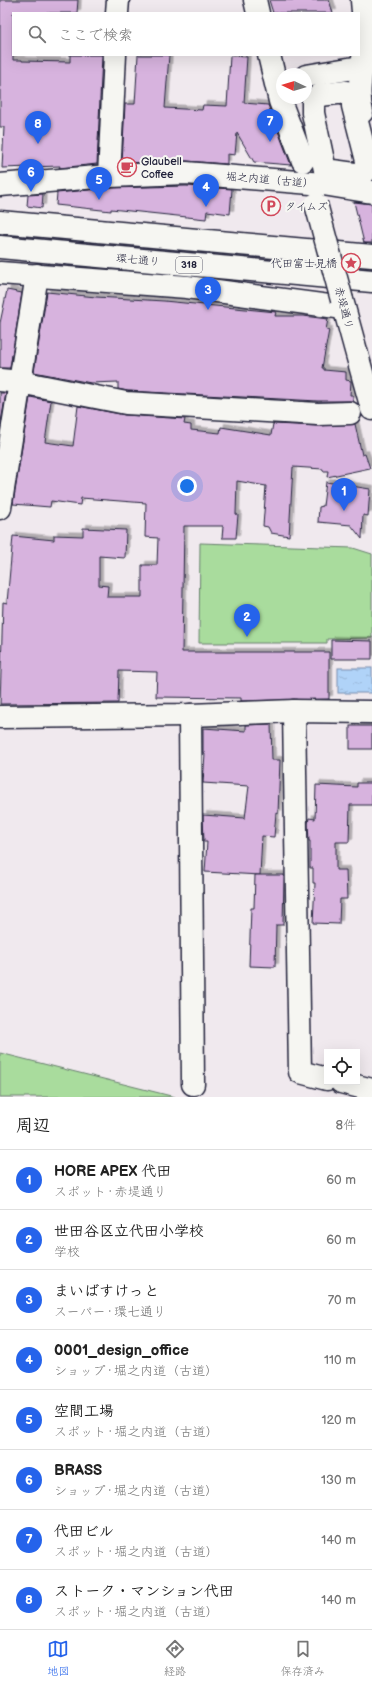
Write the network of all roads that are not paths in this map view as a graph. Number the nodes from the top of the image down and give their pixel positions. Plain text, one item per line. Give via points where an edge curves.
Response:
1 (118, 0) edge
2 (255, 0) edge
3 (362, 0) edge
4 (117, 12) edge
5 (258, 12) edge
6 (115, 56) edge
7 (269, 56) edge
8 (276, 73) edge
9 (312, 76) edge
10 (362, 79) edge
11 (312, 84) edge
12 (282, 104) edge
13 (294, 104) edge
14 (369, 160) edge
15 (326, 165) junction
16 (109, 176) junction
17 (0, 186) edge
18 (372, 192) edge
19 (316, 194) junction
20 (0, 222) edge
21 (0, 247) edge
22 (372, 256) edge
23 (0, 273) edge
24 (37, 275) junction
25 (372, 282) edge
26 (343, 304) junction
27 (10, 381) edge
28 (372, 409) edge
29 (350, 413) dead end
30 (0, 508) edge
31 (294, 711) junction
32 (372, 712) edge
33 (190, 715) junction
34 (0, 717) edge
35 (324, 1078) edge
36 (193, 1084) dead end
37 (353, 1085) edge
38 (372, 1090) edge

1 - 4 street
2 - 5 street
3 - 10 street via 365,45
6 - 16 street
7 - 8 street
9 - 10 street
10 - 11 street
10 - 14 street via 360,107
12 - 15 street
13 - 19 street, 赤堤通り via 317,168
14 - 15 street via 362,175
14 - 15 street via 367,161 350,94 346,92 320,95 313,100 313,113
16 - 17 street, 堀之内道（古道）
16 - 19 street, 堀之内道（古道） via 186,173
18 - 19 street, 堀之内道（古道）
19 - 26 street, 赤堤通り, bridge
20 - 22 street
21 - 25 street, 環七通り / 318
23 - 24 street
24 - 26 street via 187,287
24 - 27 street
26 - 28 street, 赤堤通り
27 - 29 street via 126,403 318,414
27 - 30 street
31 - 32 street
31 - 33 street
31 - 35 street via 300,1072
33 - 34 street
33 - 36 street
37 - 38 street

